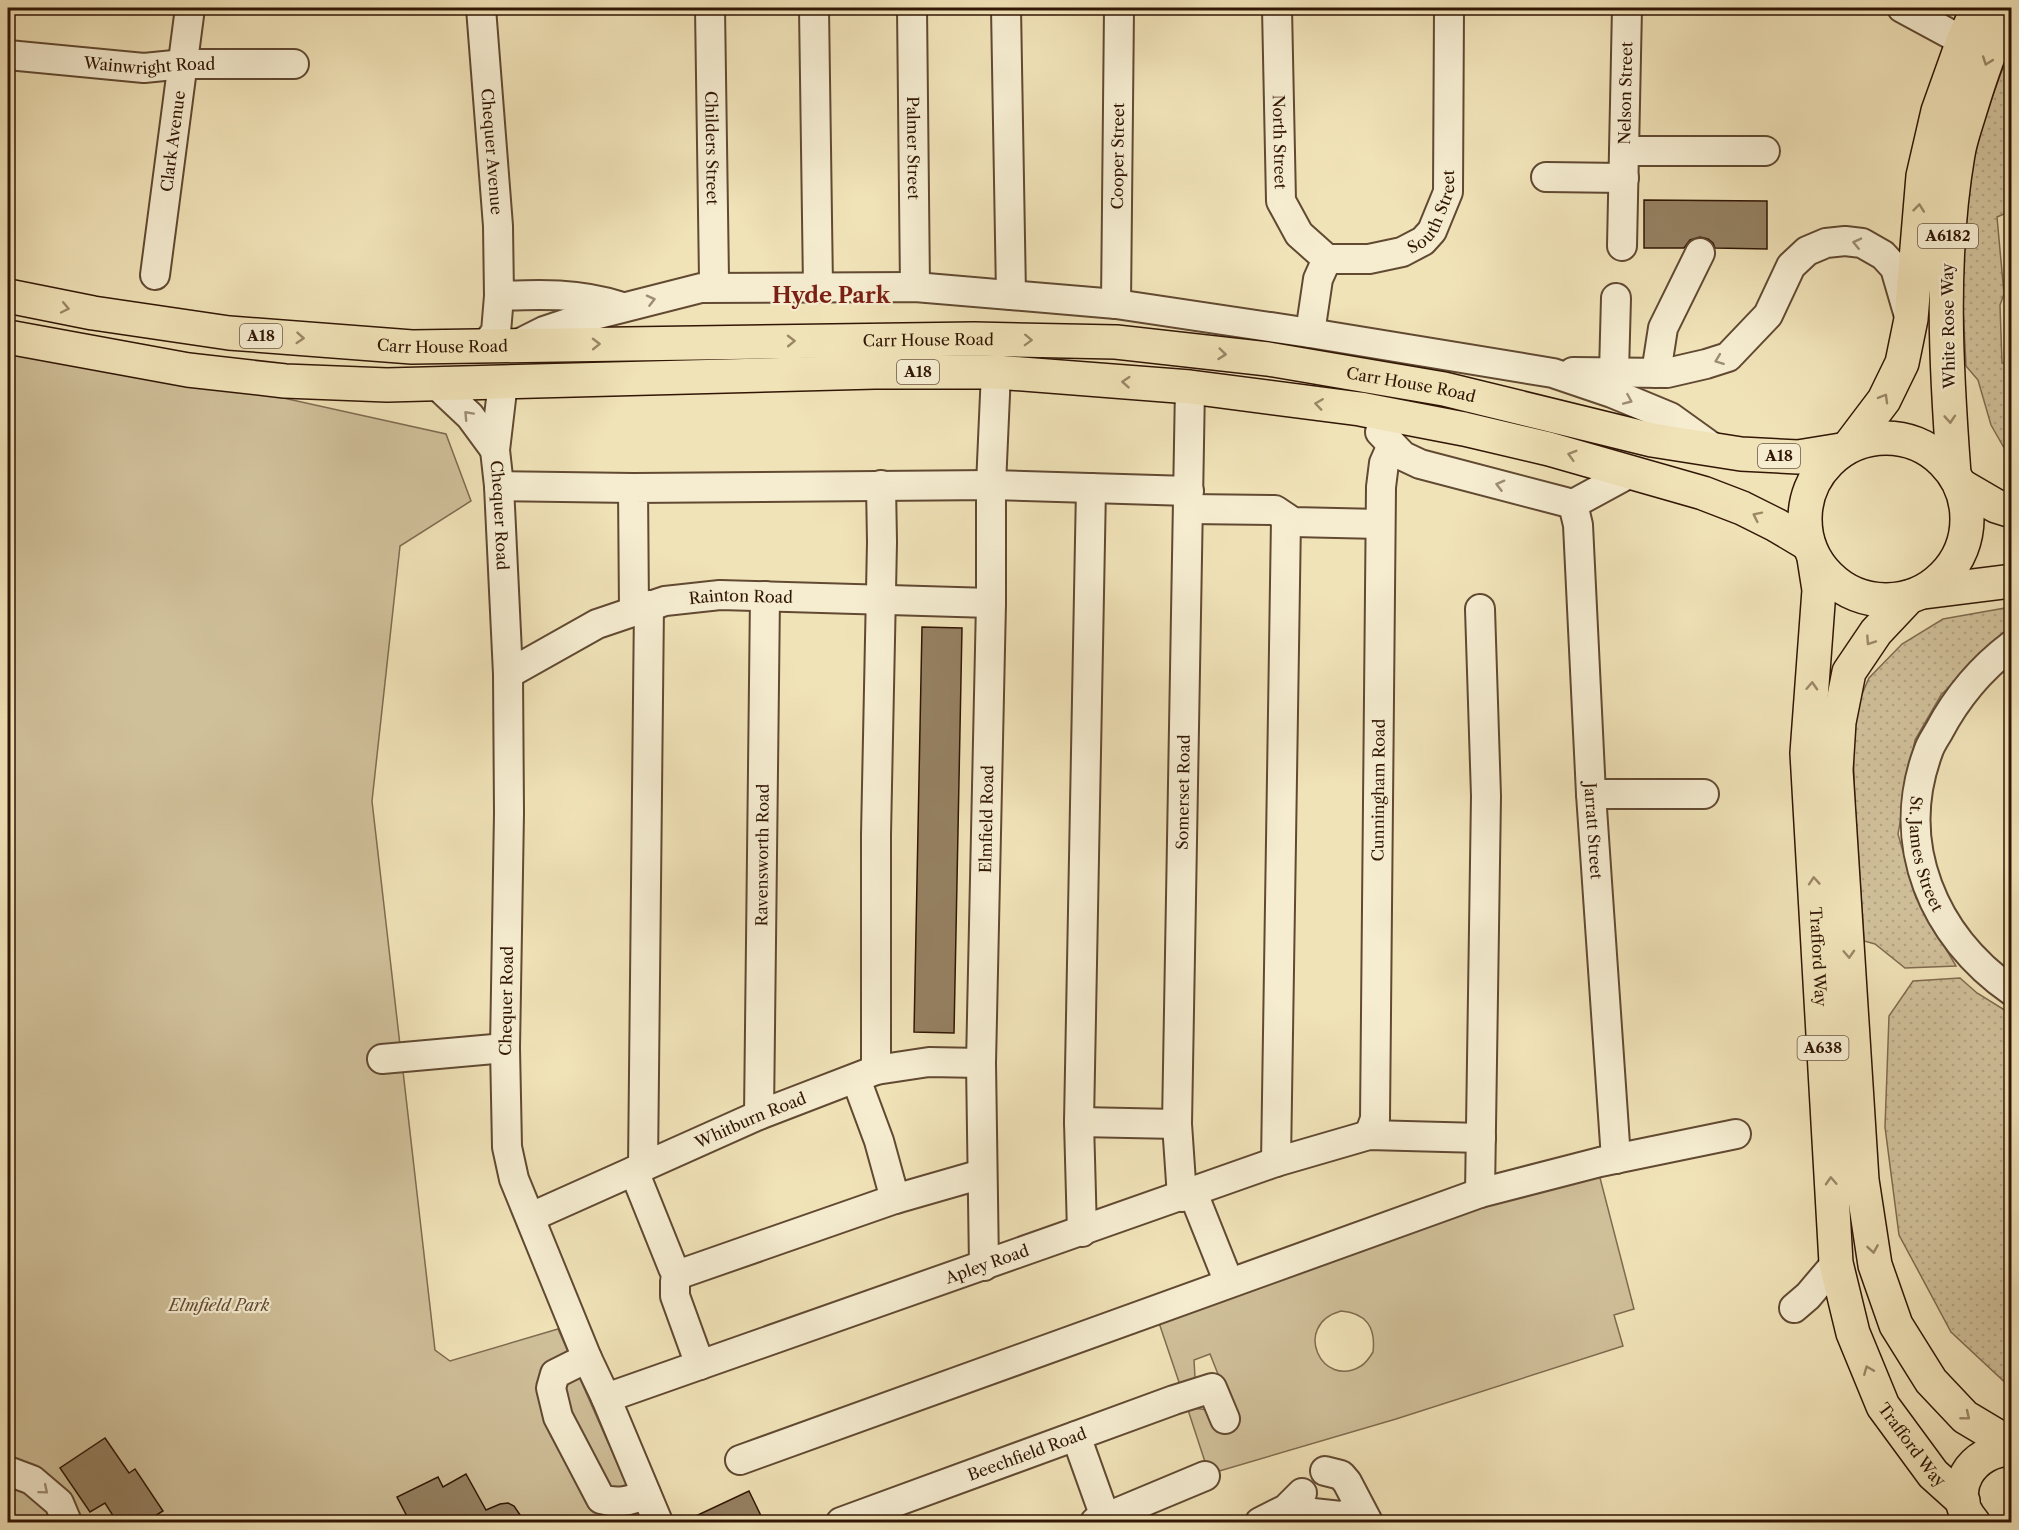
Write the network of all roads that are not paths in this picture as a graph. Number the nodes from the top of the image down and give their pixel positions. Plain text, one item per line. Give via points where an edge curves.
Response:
1 (190, 8) edge
2 (481, 8) edge
3 (710, 8) edge
4 (814, 8) edge
5 (912, 8) edge
6 (1006, 8) edge
7 (1119, 8) edge
8 (1277, 8) edge
9 (1449, 8) edge
10 (1627, 8) edge
11 (1902, 8) edge
12 (1978, 8) edge
13 (2010, 8) edge
14 (1963, 41) junction
15 (8, 55) edge
16 (184, 64) junction
17 (294, 64) dead end
18 (1765, 151) dead end
19 (1624, 165) junction
20 (1546, 177) dead end
21 (1622, 246) dead end
22 (1700, 253) dead end
23 (1327, 259) junction
24 (156, 274) dead end
25 (719, 287) junction
26 (818, 287) junction
27 (915, 287) junction
28 (8, 296) edge
29 (499, 296) junction
30 (1011, 296) junction
31 (1616, 298) dead end
32 (1116, 304) junction
33 (622, 307) junction
34 (1911, 320) junction
35 (1310, 333) junction
36 (8, 337) edge
37 (516, 345) junction
38 (484, 346) junction
39 (1669, 371) junction
40 (996, 372) junction
41 (1614, 372) junction
42 (1553, 373) junction
43 (503, 382) junction
44 (436, 384) junction
45 (1190, 387) junction
46 (1360, 409) junction
47 (1664, 415) junction
48 (1392, 445) junction
49 (1846, 448) junction
50 (495, 450) junction
51 (1717, 451) junction
52 (1632, 472) junction
53 (1957, 479) junction
54 (991, 484) junction
55 (881, 485) junction
56 (499, 486) junction
57 (633, 488) junction
58 (1091, 488) junction
59 (1189, 500) junction
60 (1573, 504) junction
61 (2012, 512) edge
62 (1286, 519) junction
63 (1380, 524) junction
64 (1811, 551) junction
65 (2012, 580) edge
66 (1916, 595) junction
67 (765, 596) junction
68 (881, 599) junction
69 (991, 603) junction
70 (641, 608) junction
71 (1480, 609) dead end
72 (2012, 645) edge
73 (508, 674) junction
74 (1591, 794) junction
75 (1704, 794) dead end
76 (2012, 991) edge
77 (505, 1048) junction
78 (382, 1059) dead end
79 (981, 1063) junction
80 (866, 1074) junction
81 (759, 1115) junction
82 (1079, 1122) junction
83 (1177, 1124) junction
84 (1736, 1134) dead end
85 (1369, 1135) junction
86 (1481, 1138) junction
87 (1616, 1159) junction
88 (1276, 1162) junction
89 (639, 1169) junction
90 (982, 1174) junction
91 (1480, 1193) junction
92 (1188, 1195) junction
93 (895, 1199) junction
94 (531, 1217) junction
95 (1082, 1232) junction
96 (1836, 1263) junction
97 (984, 1266) junction
98 (680, 1274) junction
99 (1229, 1283) junction
100 (1794, 1308) dead end
101 (586, 1358) junction
102 (700, 1365) junction
103 (606, 1398) junction
104 (1225, 1419) dead end
105 (1076, 1436) junction
106 (2012, 1445) edge
107 (2012, 1449) edge
108 (740, 1460) dead end
109 (8, 1471) edge
110 (1325, 1471) dead end
111 (1205, 1476) dead end
112 (1302, 1493) dead end
113 (646, 1494) junction
114 (1365, 1516) edge
115 (1968, 1516) edge
116 (1100, 1520) edge
117 (67, 1522) edge
118 (658, 1522) edge
119 (842, 1522) edge
120 (1260, 1522) edge
121 (1291, 1522) edge

1 - 16 street, Clark Avenue
2 - 29 street, Chequer Avenue via 498,226
3 - 25 street, Childers Street via 714,279
4 - 26 street
5 - 27 street, Palmer Street
6 - 30 street
7 - 32 street, Cooper Street
8 - 23 street, North Street via 1281,201 1299,234
9 - 23 street, South Street via 1448,192 1431,231 1423,241 1402,252 1369,259
10 - 19 street, Nelson Street
11 - 14 street
12 - 14 highway, White Rose Way / A6182
13 -> 53 highway, White Rose Way / A6182 via 1994,40 1958,151 1950,210 1947,380
34 -> 14 highway, White Rose Way / A6182 via 1923,176 1938,111
15 - 16 street, Wainwright Road via 144,68
16 - 17 street, Wainwright Road
16 - 24 street, Clark Avenue
18 - 19 street
19 - 20 street
19 - 21 street, Nelson Street
22 - 39 street via 1663,328
23 - 35 street via 1318,279
25 - 26 street
33 -> 25 street
26 - 27 street
27 - 30 street
28 -> 38 highway, Carr House Road / A18 via 93,314 229,333 412,347
29 - 33 street via 550,293
29 - 38 street, Chequer Avenue via 496,332
30 - 32 street
31 - 41 street
32 - 35 street
33 - 37 street via 544,331
34 -> 39 street via 1895,268 1883,255 1862,243 1826,243 1808,251 1791,266 1768,315 1728,357
49 -> 34 highway, White Rose Way / A6182 via 1884,400 1902,363
35 - 42 street
36 - 44 highway, Carr House Road / A18 via 188,370 285,381
37 - 38 highway, Carr House Road / A18
37 -> 51 highway, Carr House Road / A18 via 974,339 1116,342 1268,359 1444,389 1652,441
39 - 41 street
39 - 47 street via 1661,398
40 - 43 highway, Carr House Road / A18
45 -> 40 highway, Carr House Road / A18
40 - 54 street, Elmfield Road
41 - 42 street
42 -> 47 street
43 - 44 highway, Carr House Road / A18
43 - 50 street, Chequer Road
50 -> 44 street, Chequer Road via 470,416
46 -> 45 highway, Carr House Road / A18
45 - 59 street, Somerset Road
46 - 48 street
52 -> 46 highway, Carr House Road / A18 via 1464,429
47 - 51 street
60 -> 48 street via 1420,464
48 - 63 street, Cunningham Road via 1384,463
49 - 51 highway, Carr House Road / A18 via 1798,457
49 - 53 highway via 1866,440 1892,438 1920,446 1938,457
49 - 64 highway via 1824,465 1810,487 1804,521
50 - 56 street, Chequer Road
52 - 60 street
64 -> 52 highway, Carr House Road / A18 via 1776,525 1742,508
53 - 61 highway via 1996,506
53 - 66 highway via 1968,516 1964,544 1941,580
54 - 55 street
54 - 58 street
54 - 69 street, Elmfield Road
55 - 57 street
55 - 68 street
56 - 57 street
56 - 73 street, Chequer Road
57 - 70 street
58 - 59 street
58 - 82 street
59 - 62 street via 1275,510
59 - 83 street, Somerset Road
60 - 74 street, Jarratt Street via 1578,525
62 - 63 street
62 - 88 street
63 - 85 street, Cunningham Road via 1376,1119
64 - 66 highway via 1834,583 1866,598 1890,601
96 -> 64 highway, Trafford Way / A638 via 1807,753 1819,590
65 - 66 highway
66 -> 106 highway, Trafford Way / A638 via 1876,632 1849,672 1839,722 1836,771 1862,1180 1875,1265 1896,1325 1931,1381 1958,1410
67 - 68 street, Rainton Road
67 - 70 street, Rainton Road via 692,597
67 - 81 street, Ravensworth Road
68 - 69 street, Rainton Road
68 - 80 street
69 - 79 street, Elmfield Road
70 - 73 street, Rainton Road via 597,624
70 - 89 street
71 - 86 street via 1486,796
72 - 76 street, St. James Street via 1991,661 1952,708 1928,751 1916,810 1923,874 1952,933 1971,957
73 - 77 street, Chequer Road
74 - 75 street
74 - 87 street, Jarratt Street
77 - 78 street
77 - 94 street, Chequer Road via 507,1147 514,1179
79 - 80 street, Whitburn Road via 929,1062
79 - 90 street, Elmfield Road
80 - 81 street, Whitburn Road
80 - 93 street
81 - 89 street, Whitburn Road
82 - 83 street
82 - 95 street
83 - 92 street, Somerset Road
84 - 87 street
85 - 86 street, Apley Road
85 - 88 street, Apley Road
86 - 91 street
87 - 91 street
88 - 92 street, Apley Road
89 - 94 street, Whitburn Road
89 - 98 street via 673,1268
90 - 93 street
90 - 97 street, Elmfield Road
91 - 99 street
92 - 95 street, Apley Road
92 - 99 street, Somerset Road
93 - 98 street
94 - 101 street, Chequer Road
95 - 97 street, Apley Road
96 - 100 street
115 -> 96 highway, Trafford Way / A638 via 1883,1406 1853,1333
97 - 102 street, Apley Road
98 - 102 street via 675,1281 675,1296
99 - 108 street
101 - 103 street, Chequer Road
101 - 113 street via 555,1374 551,1388 558,1417 600,1499 625,1502
102 - 103 street, Apley Road
103 - 113 street, Chequer Road
104 - 105 street, Beechfield Road via 1209,1378 1174,1400
105 - 116 street
105 - 119 street, Beechfield Road
107 - 115 highway, Trafford Way / A638 via 1990,1452 1967,1473 1963,1486
109 -> 117 street via 32,1480 59,1503
110 - 114 street via 1341,1475
111 - 116 street
112 - 120 street via 1287,1509
113 - 118 street, Chequer Road
114 - 121 street via 1313,1513

